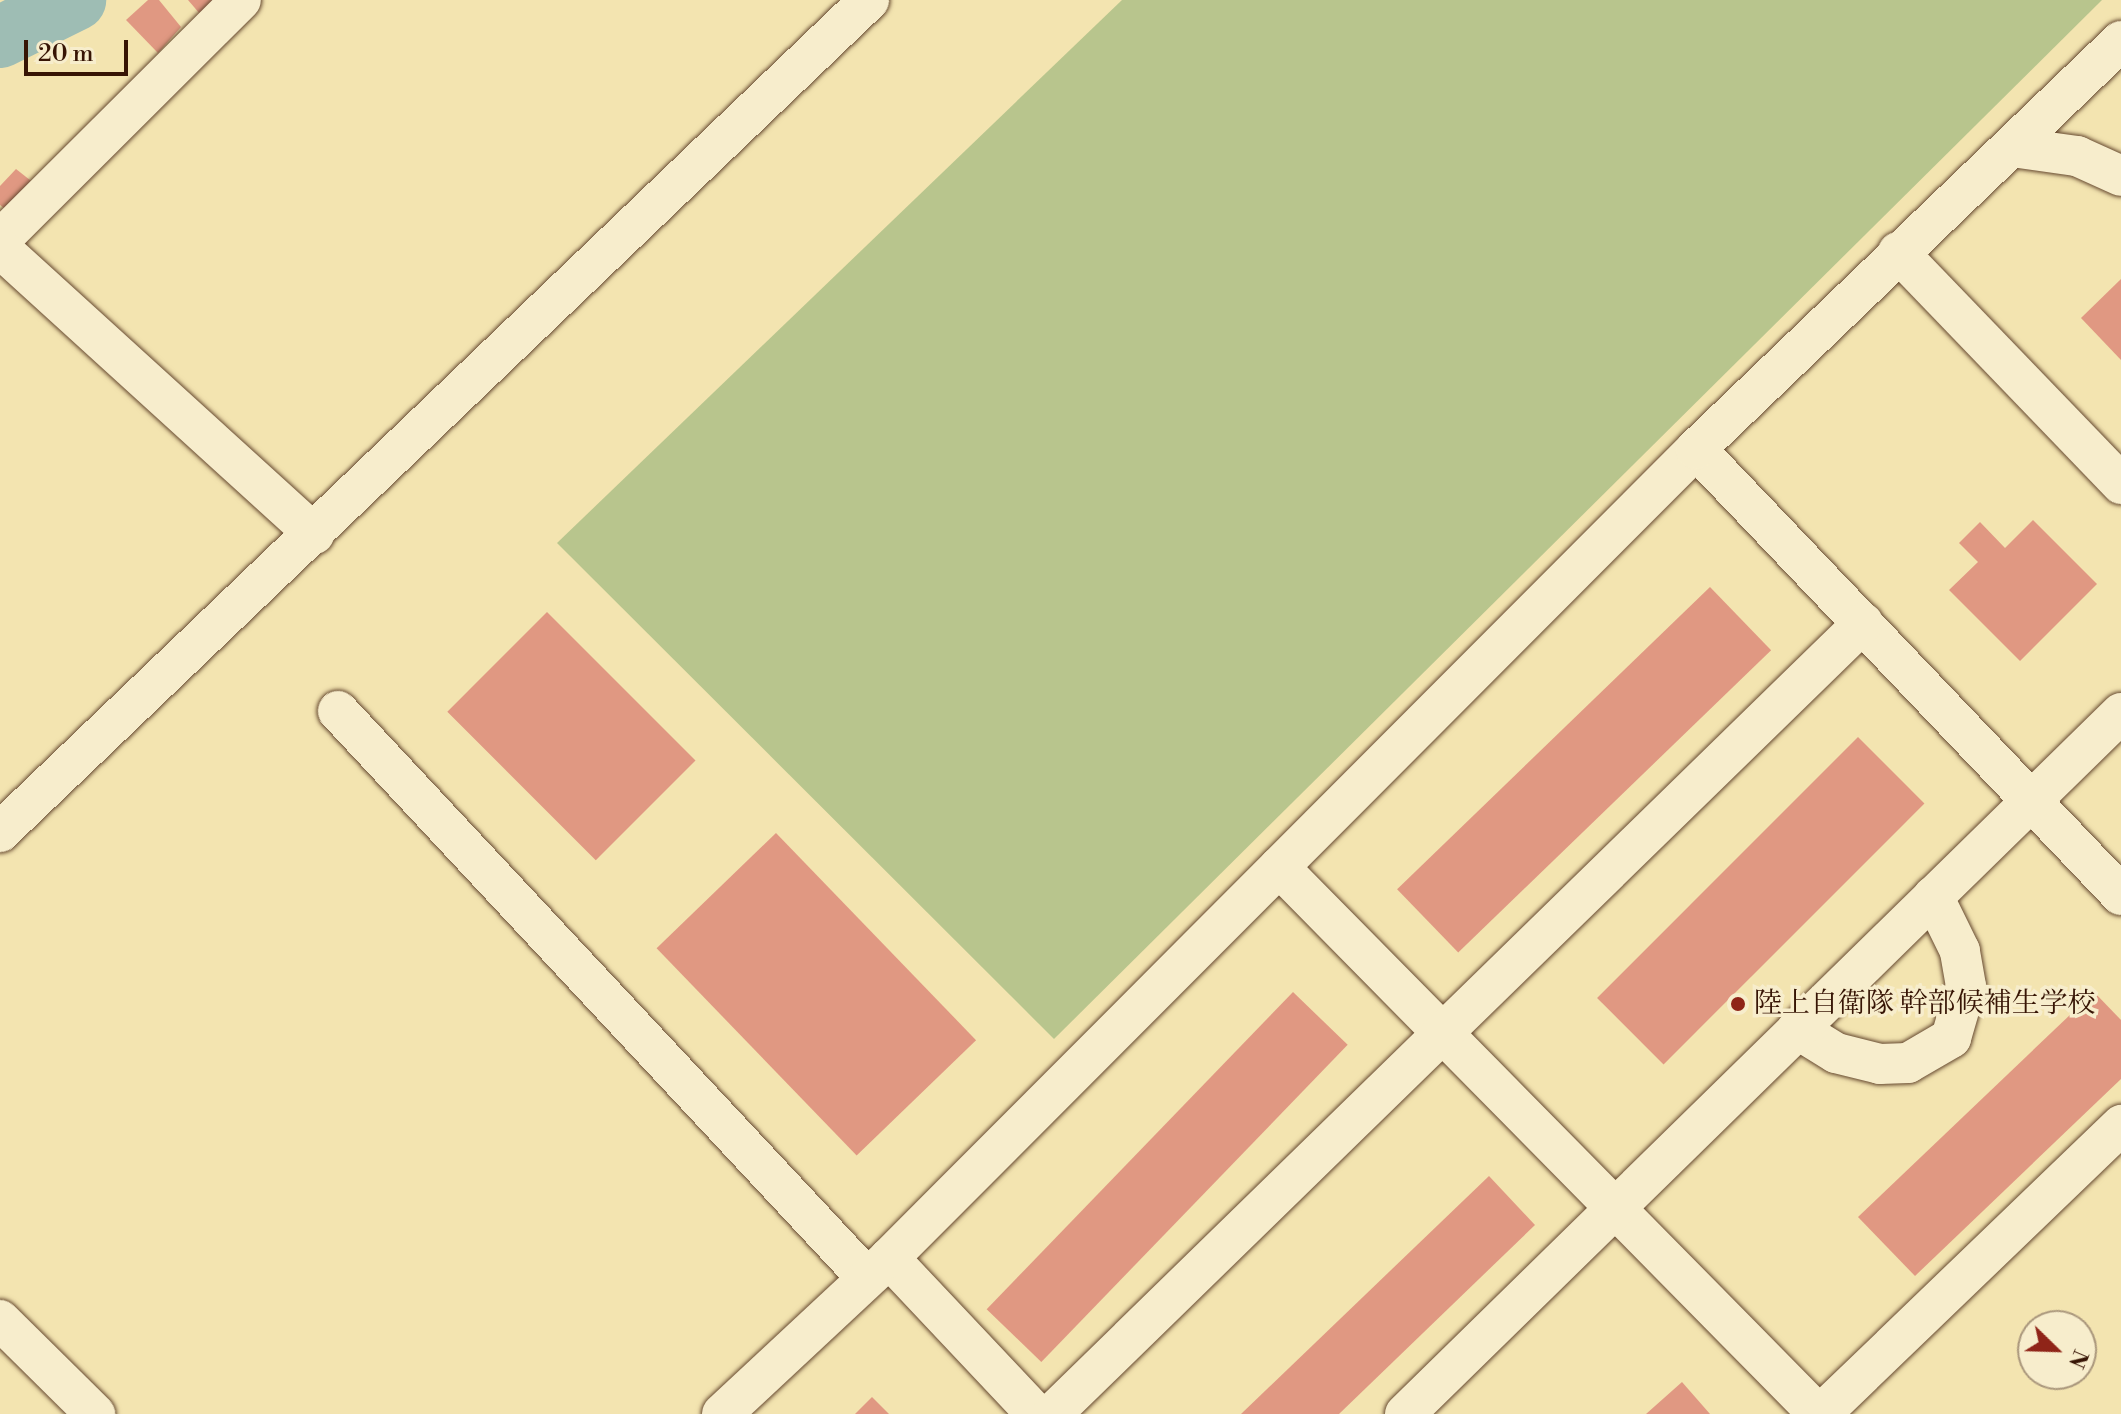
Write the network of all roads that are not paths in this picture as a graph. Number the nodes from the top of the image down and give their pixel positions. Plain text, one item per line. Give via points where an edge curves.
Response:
1 (241, 0) edge
2 (869, 0) edge
3 (2121, 41) edge
4 (2012, 147) junction
5 (2121, 176) edge
6 (0, 240) edge
7 (0, 248) edge
8 (1898, 252) junction
9 (1696, 449) junction
10 (2121, 484) edge
11 (314, 534) junction
12 (1863, 623) junction
13 (338, 711) dead end
14 (2121, 713) edge
15 (2031, 800) junction
16 (0, 832) edge
17 (1279, 867) junction
18 (2121, 895) edge
19 (1933, 896) junction
20 (1797, 1029) junction
21 (1443, 1033) junction
22 (2121, 1125) edge
23 (1615, 1208) junction
24 (877, 1267) junction
25 (0, 1320) edge
26 (95, 1414) edge
27 (722, 1414) edge
28 (1036, 1414) edge
29 (1052, 1414) edge
30 (1405, 1414) edge
31 (1820, 1414) edge

1 - 6 street
2 - 11 street
3 - 4 street
4 - 5 street via 2077,156
4 - 8 street
7 - 11 street
8 - 9 street
8 - 10 street
9 - 12 street
9 - 17 street
11 - 16 street
12 - 15 street
12 - 21 street
13 - 24 street
14 - 15 street
15 - 18 street
15 - 19 street
17 - 21 street
17 - 24 street
19 - 20 street
19 - 20 street via 1960,951 1966,986 1951,1038 1908,1063 1880,1064 1836,1053
20 - 23 street
21 - 23 street
21 - 29 street
22 - 31 street
23 - 30 street
23 - 31 street
24 - 27 street
24 - 28 street
25 - 26 street

